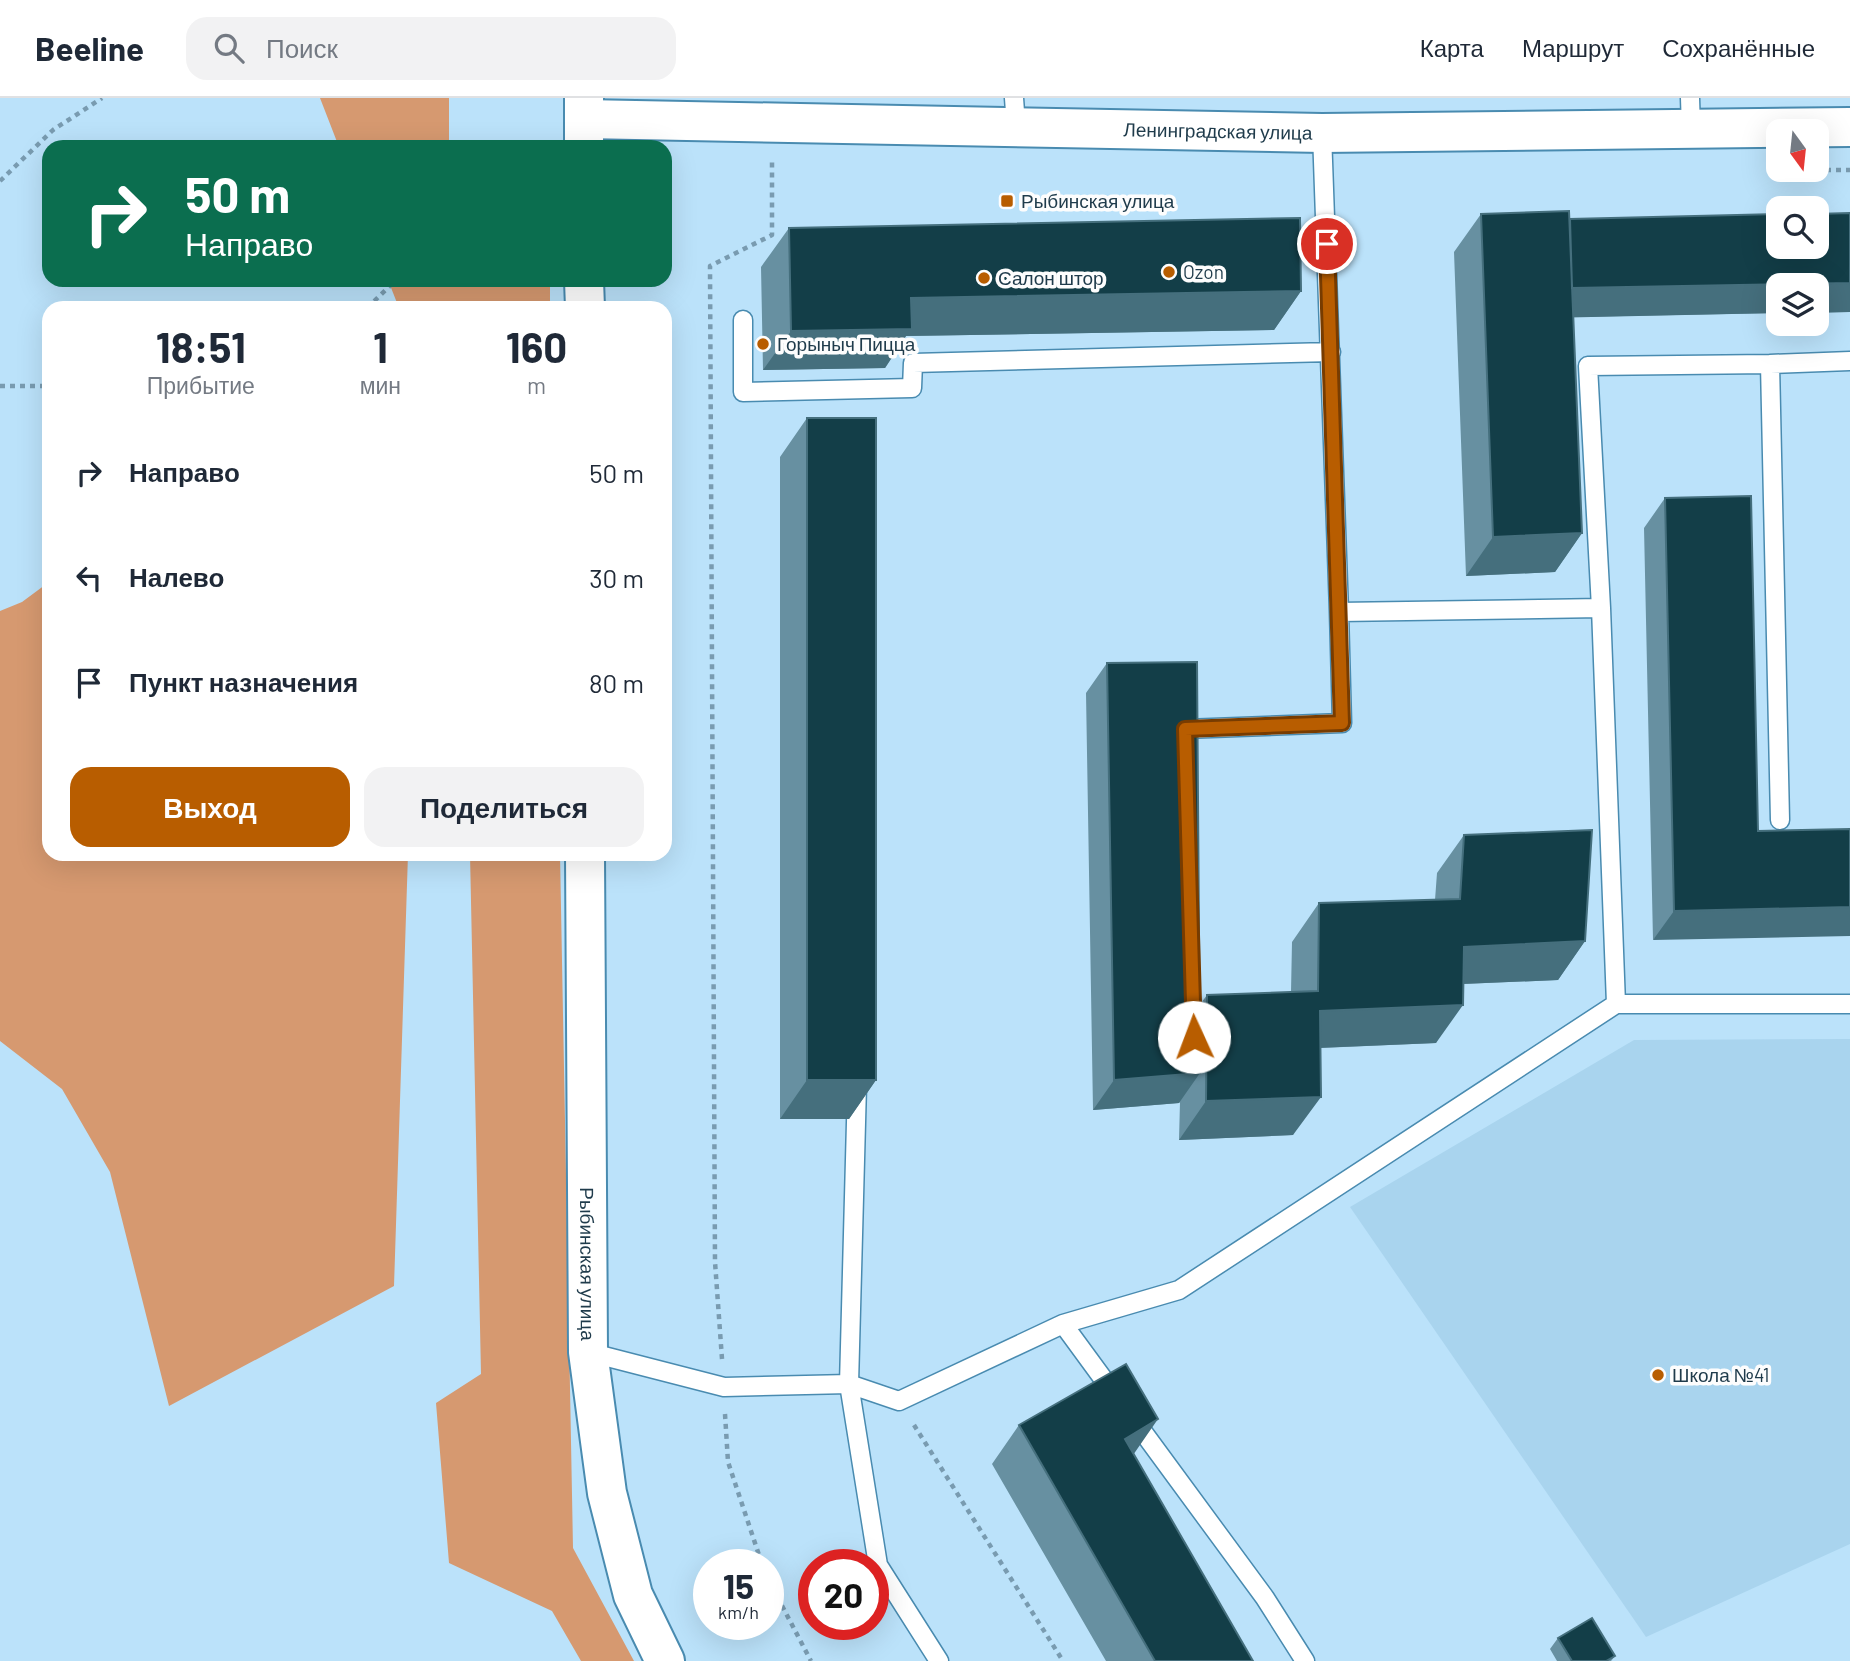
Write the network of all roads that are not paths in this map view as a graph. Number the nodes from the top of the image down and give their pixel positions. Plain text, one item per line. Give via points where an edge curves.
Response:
1 (1015, 112) edge
2 (1690, 114) edge
3 (584, 121) edge
4 (1850, 127) edge
5 (1322, 133) junction
6 (743, 320) dead end
7 (1331, 352) junction
8 (1850, 361) edge
9 (1770, 364) junction
10 (1601, 608) junction
11 (1339, 612) junction
12 (1186, 755) edge
13 (1780, 820) dead end
14 (585, 861) edge
15 (1616, 1004) junction
16 (1850, 1004) edge
17 (858, 1063) edge
18 (1063, 1324) junction
19 (588, 1352) junction
20 (849, 1384) junction
21 (665, 1661) edge
22 (939, 1661) edge
23 (1305, 1661) edge

1 - 3 street, Ленинградская улица via 772,122
1 - 5 street, Ленинградская улица
2 - 4 street, Ленинградская улица
2 - 5 street, Ленинградская улица
5 - 7 lane
6 - 7 lane via 743,392 912,388 914,363
7 - 11 lane
8 - 9 lane
9 - 10 lane via 1588,366
9 - 13 lane
10 - 11 lane
10 - 15 lane
11 - 12 lane via 1342,723 1185,729
14 - 19 street, Рыбинская улица
15 - 16 lane
15 - 18 lane via 1179,1290
17 - 20 lane
18 - 20 lane via 899,1401
18 - 23 lane via 1265,1598
19 - 20 lane via 724,1387
19 - 21 street, Рыбинская улица via 610,1506 633,1595
20 - 22 lane via 878,1565

